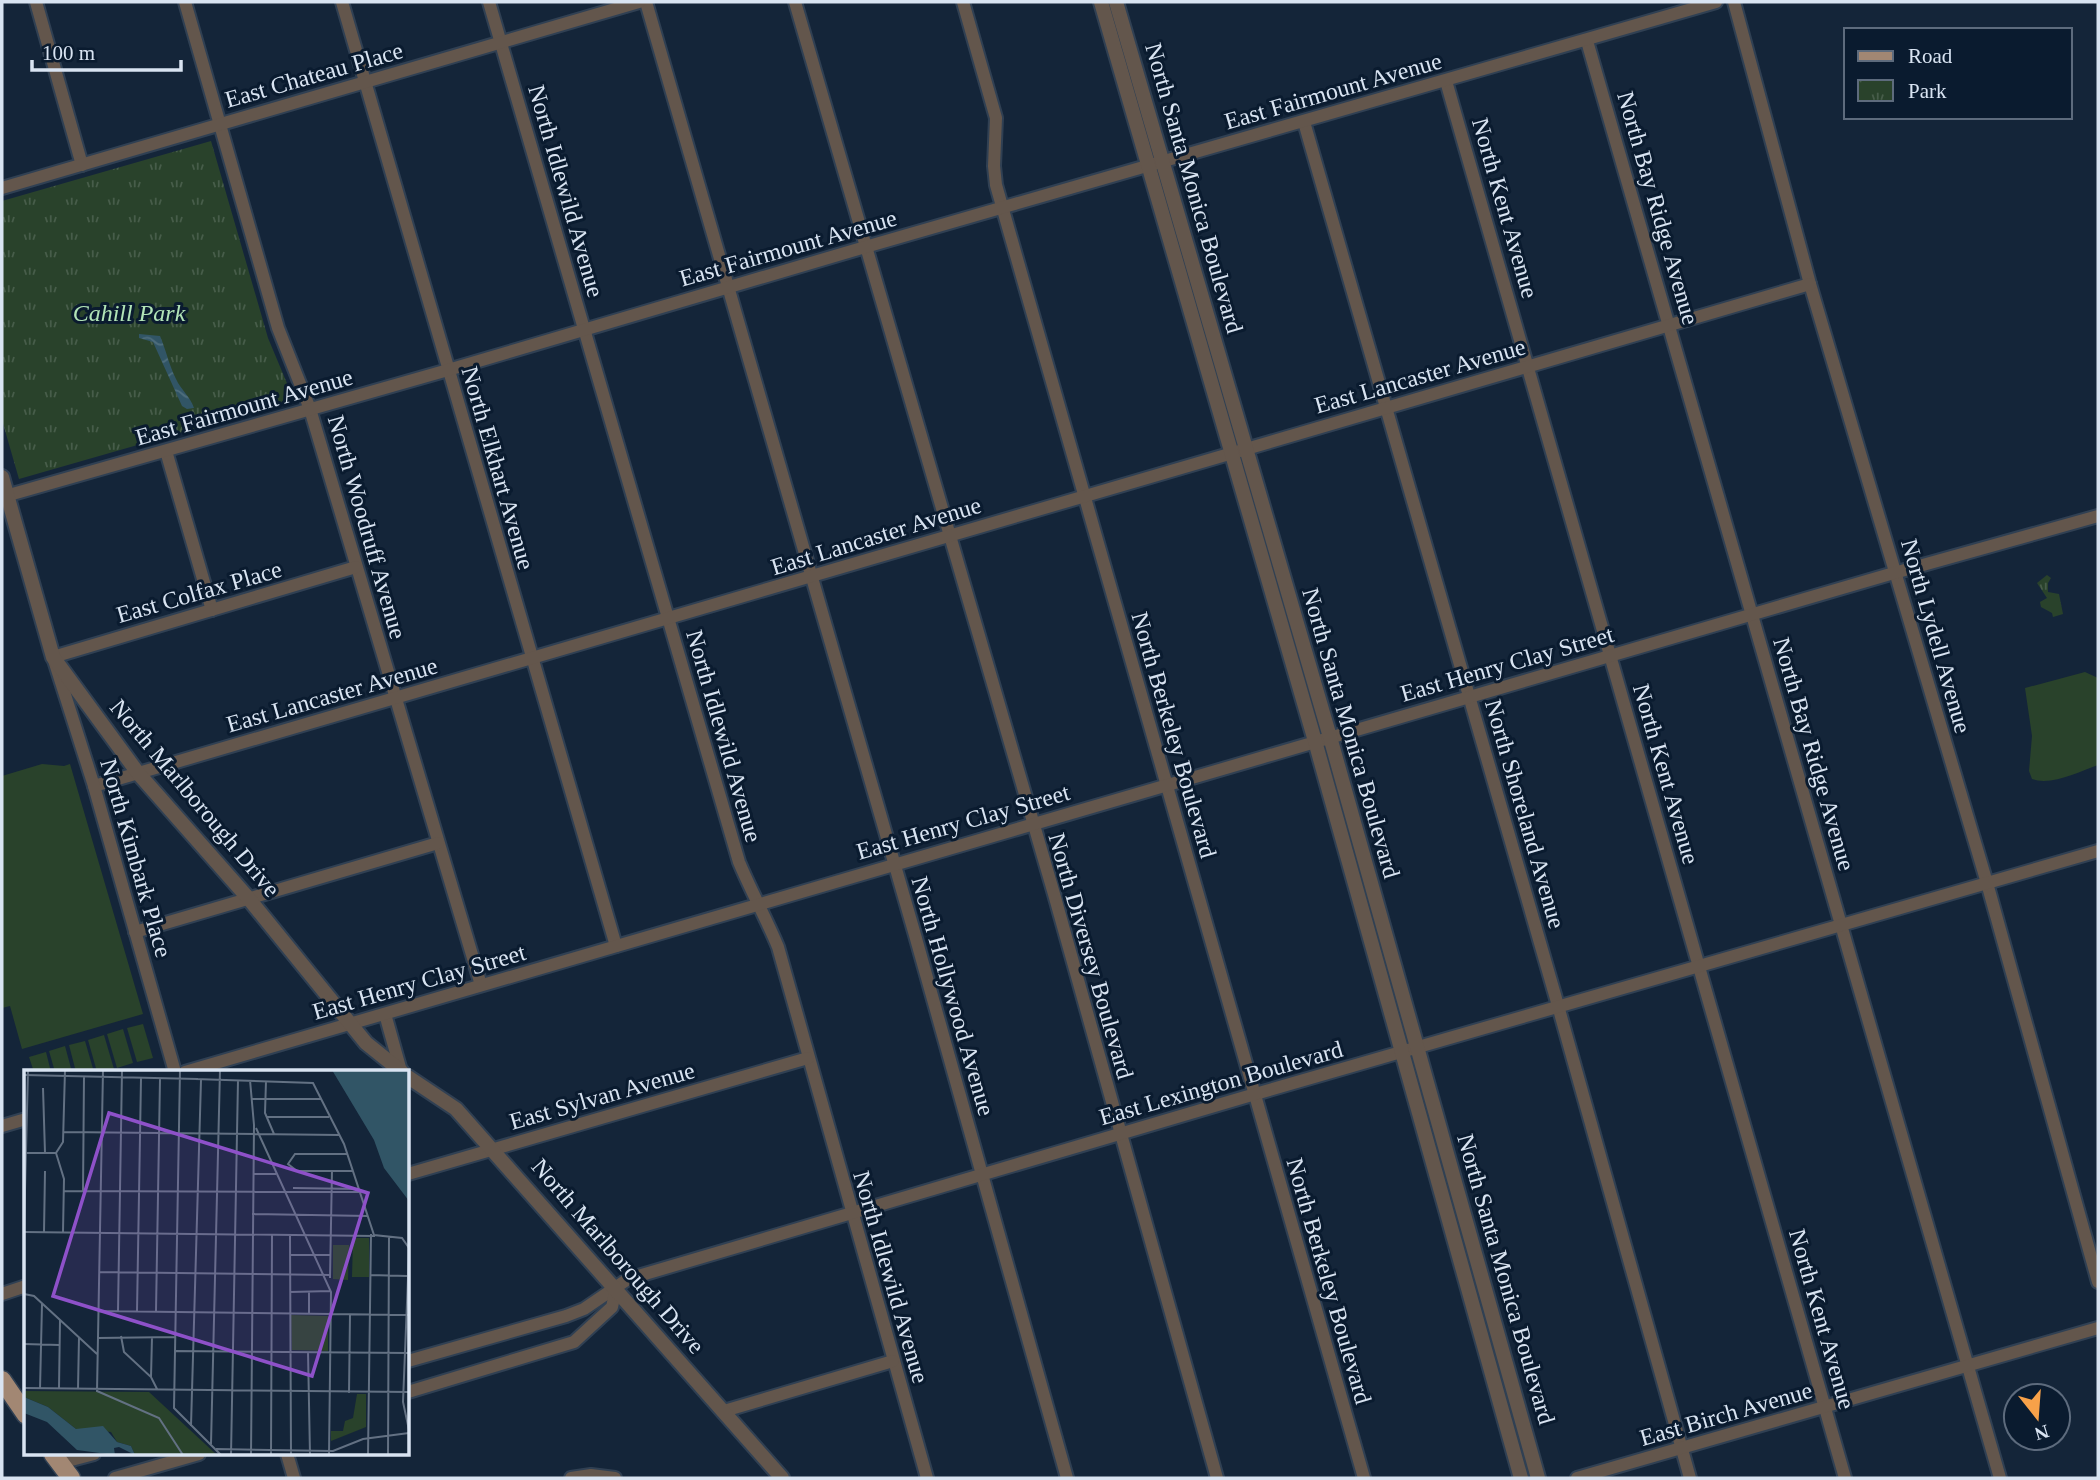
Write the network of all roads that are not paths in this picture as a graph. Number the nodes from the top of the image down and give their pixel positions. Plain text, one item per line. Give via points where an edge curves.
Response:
1 (36, 2) edge
2 (186, 2) edge
3 (342, 2) edge
4 (489, 2) edge
5 (639, 2) edge
6 (646, 2) edge
7 (795, 2) edge
8 (963, 2) edge
9 (1101, 2) edge
10 (1116, 2) edge
11 (1716, 2) edge
12 (1734, 2) edge
13 (1587, 41) junction
14 (501, 42) junction
15 (1446, 81) junction
16 (365, 82) junction
17 (1304, 122) junction
18 (221, 124) junction
19 (1163, 161) junction
20 (82, 165) junction
21 (1148, 165) junction
22 (2, 188) edge
23 (1002, 208) junction
24 (865, 247) junction
25 (1810, 284) junction
26 (727, 288) junction
27 (1670, 326) junction
28 (585, 330) junction
29 (1529, 367) junction
30 (448, 370) junction
31 (1387, 408) junction
32 (310, 409) junction
33 (1246, 449) junction
34 (166, 451) junction
35 (1231, 452) junction
36 (2, 477) edge
37 (4, 496) edge
38 (1083, 496) junction
39 (2098, 516) edge
40 (948, 537) junction
41 (356, 567) junction
42 (1896, 572) junction
43 (812, 578) junction
44 (212, 610) junction
45 (1754, 615) junction
46 (668, 619) junction
47 (1611, 656) junction
48 (53, 657) junction
49 (531, 658) junction
50 (1469, 697) junction
51 (396, 699) junction
52 (1322, 739) junction
53 (138, 773) junction
54 (1167, 785) junction
55 (94, 786) junction
56 (1032, 824) junction
57 (438, 843) junction
58 (2098, 851) edge
59 (894, 864) junction
60 (1987, 883) junction
61 (249, 899) junction
62 (758, 905) junction
63 (1841, 925) junction
64 (135, 932) junction
65 (616, 946) junction
66 (1699, 966) junction
67 (481, 985) junction
68 (1558, 1006) junction
69 (385, 1014) junction
70 (350, 1024) junction
71 (1417, 1048) junction
72 (1401, 1053) junction
73 (808, 1058) junction
74 (174, 1070) edge
75 (192, 1070) edge
76 (398, 1070) edge
77 (402, 1070) edge
78 (410, 1079) edge
79 (1254, 1094) junction
80 (24, 1120) edge
81 (2, 1126) edge
82 (1119, 1135) junction
83 (494, 1150) junction
84 (410, 1173) edge
85 (982, 1175) junction
86 (851, 1212) junction
87 (2098, 1282) edge
88 (24, 1287) edge
89 (615, 1289) junction
90 (2, 1294) edge
91 (2098, 1328) edge
92 (410, 1360) edge
93 (893, 1361) junction
94 (1968, 1366) junction
95 (2, 1380) edge
96 (410, 1391) edge
97 (1825, 1408) junction
98 (724, 1411) junction
99 (24, 1412) edge
100 (1682, 1448) junction
101 (79, 1456) edge
102 (192, 1456) edge
103 (288, 1456) edge
104 (57, 1459) edge
105 (71, 1478) edge
106 (115, 1478) edge
107 (294, 1478) edge
108 (571, 1478) edge
109 (615, 1478) edge
110 (782, 1478) edge
111 (927, 1478) edge
112 (1067, 1478) edge
113 (1217, 1478) edge
114 (1364, 1478) edge
115 (1521, 1478) edge
116 (1538, 1478) edge
117 (1577, 1478) edge
118 (1690, 1478) edge
119 (1845, 1478) edge
120 (2000, 1478) edge

1 - 20 street
2 - 18 street, North Woodruff Avenue
3 - 16 street, North Elkhart Avenue
4 - 14 street, North Idlewild Avenue
5 - 14 street, East Chateau Place
6 - 26 street, North Hollywood Avenue
7 - 24 street, North Diversey Boulevard
8 - 23 street, North Berkeley Boulevard via 996,118 993,166
9 - 21 street, North Santa Monica Boulevard
10 - 19 street, North Santa Monica Boulevard
11 - 13 street, East Fairmount Avenue
12 - 25 street, North Lydell Avenue
13 - 15 street, East Fairmount Avenue
13 - 27 street, North Bay Ridge Avenue
14 - 16 street, East Chateau Place
14 - 28 street, North Idlewild Avenue
15 - 17 street, East Fairmount Avenue
15 - 29 street, North Kent Avenue
16 - 18 street, East Chateau Place
16 - 30 street, North Elkhart Avenue
17 - 19 street, East Fairmount Avenue
17 - 31 street, North Shoreland Avenue
18 - 20 street, East Chateau Place
18 - 32 street, North Woodruff Avenue via 278,328
19 - 21 street, East Fairmount Avenue
19 - 33 street, North Santa Monica Boulevard
20 - 22 street, East Chateau Place
21 - 23 street, East Fairmount Avenue
21 - 35 street, North Santa Monica Boulevard
23 - 24 street, East Fairmount Avenue
23 - 38 street, North Berkeley Boulevard
24 - 26 street, East Fairmount Avenue
24 - 40 street, North Diversey Boulevard
25 - 27 street, East Lancaster Avenue
25 - 42 street, North Lydell Avenue
26 - 28 street, East Fairmount Avenue
26 - 43 street, North Hollywood Avenue
27 - 29 street, East Lancaster Avenue
27 - 45 street, North Bay Ridge Avenue
28 - 30 street, East Fairmount Avenue
28 - 46 street, North Idlewild Avenue
29 - 31 street, East Lancaster Avenue
29 - 47 street, North Kent Avenue
30 - 32 street, East Fairmount Avenue
30 - 49 street, North Elkhart Avenue
31 - 33 street, East Lancaster Avenue
31 - 50 street, North Shoreland Avenue
32 - 34 street, East Fairmount Avenue
32 - 41 street, North Woodruff Avenue
33 - 35 street, East Lancaster Avenue
33 - 52 street, North Santa Monica Boulevard
34 - 37 street, East Fairmount Avenue
34 - 44 street
35 - 38 street, East Lancaster Avenue
35 - 52 street, North Santa Monica Boulevard
36 - 37 street, North Marlborough Drive
37 - 48 street, North Marlborough Drive
38 - 40 street, East Lancaster Avenue
38 - 54 street, North Berkeley Boulevard
39 - 42 street, East Henry Clay Street
40 - 43 street, East Lancaster Avenue
40 - 56 street, North Diversey Boulevard
41 - 44 street, East Colfax Place
41 - 51 street, North Woodruff Avenue
42 - 45 street, East Henry Clay Street
42 - 60 street, North Lydell Avenue
43 - 46 street, East Lancaster Avenue
43 - 59 street, North Hollywood Avenue
44 - 48 street, East Colfax Place
45 - 47 street, East Henry Clay Street
45 - 63 street, North Bay Ridge Avenue
46 - 49 street, East Lancaster Avenue
46 - 62 street, North Idlewild Avenue via 739,862
47 - 50 street, East Henry Clay Street
47 - 66 street, North Kent Avenue
48 - 53 street, North Marlborough Drive
48 - 55 street, North Kimbark Place
49 - 51 street, East Lancaster Avenue
49 - 65 street, North Elkhart Avenue
50 - 52 street, East Henry Clay Street
50 - 68 street, North Shoreland Avenue
51 - 53 street, East Lancaster Avenue
51 - 57 street, North Woodruff Avenue
52 - 54 street, East Henry Clay Street
52 - 71 street, North Santa Monica Boulevard
52 - 72 street, North Santa Monica Boulevard
53 - 55 street, East Lancaster Avenue
53 - 61 street, North Marlborough Drive
54 - 56 street, East Henry Clay Street
54 - 79 street, North Berkeley Boulevard
55 - 64 street, North Kimbark Place
56 - 59 street, East Henry Clay Street
56 - 82 street, North Diversey Boulevard
57 - 61 street
57 - 67 street, North Woodruff Avenue
58 - 60 street, East Lexington Boulevard
59 - 62 street, East Henry Clay Street
59 - 85 street, North Hollywood Avenue
60 - 63 street, East Lexington Boulevard
60 - 87 street, North Lydell Avenue
61 - 64 street
61 - 70 street, North Marlborough Drive
62 - 65 street, East Henry Clay Street
62 - 73 street, North Idlewild Avenue via 778,947
63 - 66 street, East Lexington Boulevard
63 - 94 street, North Bay Ridge Avenue
64 - 74 street, North Kimbark Place
65 - 67 street, East Henry Clay Street
66 - 68 street, East Lexington Boulevard
66 - 97 street, North Kent Avenue
67 - 69 street, East Henry Clay Street
68 - 71 street, East Lexington Boulevard
68 - 100 street, North Shoreland Avenue
69 - 70 street, East Henry Clay Street
69 - 77 street
70 - 75 street, East Henry Clay Street
70 - 76 street, North Marlborough Drive
71 - 72 street, East Lexington Boulevard
71 - 116 street, North Santa Monica Boulevard
72 - 79 street, East Lexington Boulevard
72 - 115 street, North Santa Monica Boulevard
73 - 83 street, East Sylvan Avenue
73 - 86 street, North Idlewild Avenue
78 - 83 street, North Marlborough Drive via 456,1109
79 - 82 street, East Lexington Boulevard
79 - 114 street, North Berkeley Boulevard
80 - 81 street
82 - 85 street, East Lexington Boulevard
82 - 113 street, North Diversey Boulevard
83 - 84 street, East Sylvan Avenue
83 - 89 street, North Marlborough Drive
85 - 86 street, East Lexington Boulevard
85 - 112 street, North Hollywood Avenue
86 - 89 street, East Lexington Boulevard via 628,1279
86 - 93 street, North Idlewild Avenue
88 - 90 street
89 - 92 street, East Lexington Boulevard via 566,1316
89 - 96 street via 611,1307 574,1342
89 - 98 street, North Marlborough Drive
91 - 94 street, East Birch Avenue
93 - 98 street
93 - 111 street, North Idlewild Avenue
94 - 97 street, East Birch Avenue
94 - 120 street, North Bay Ridge Avenue
95 - 99 main road
97 - 100 street, East Birch Avenue
97 - 119 street, North Kent Avenue
98 - 110 street, North Marlborough Drive
100 - 117 street, East Birch Avenue
100 - 118 street, North Shoreland Avenue
101 - 104 street
102 - 106 street
103 - 107 street
104 - 105 main road
108 - 109 street

